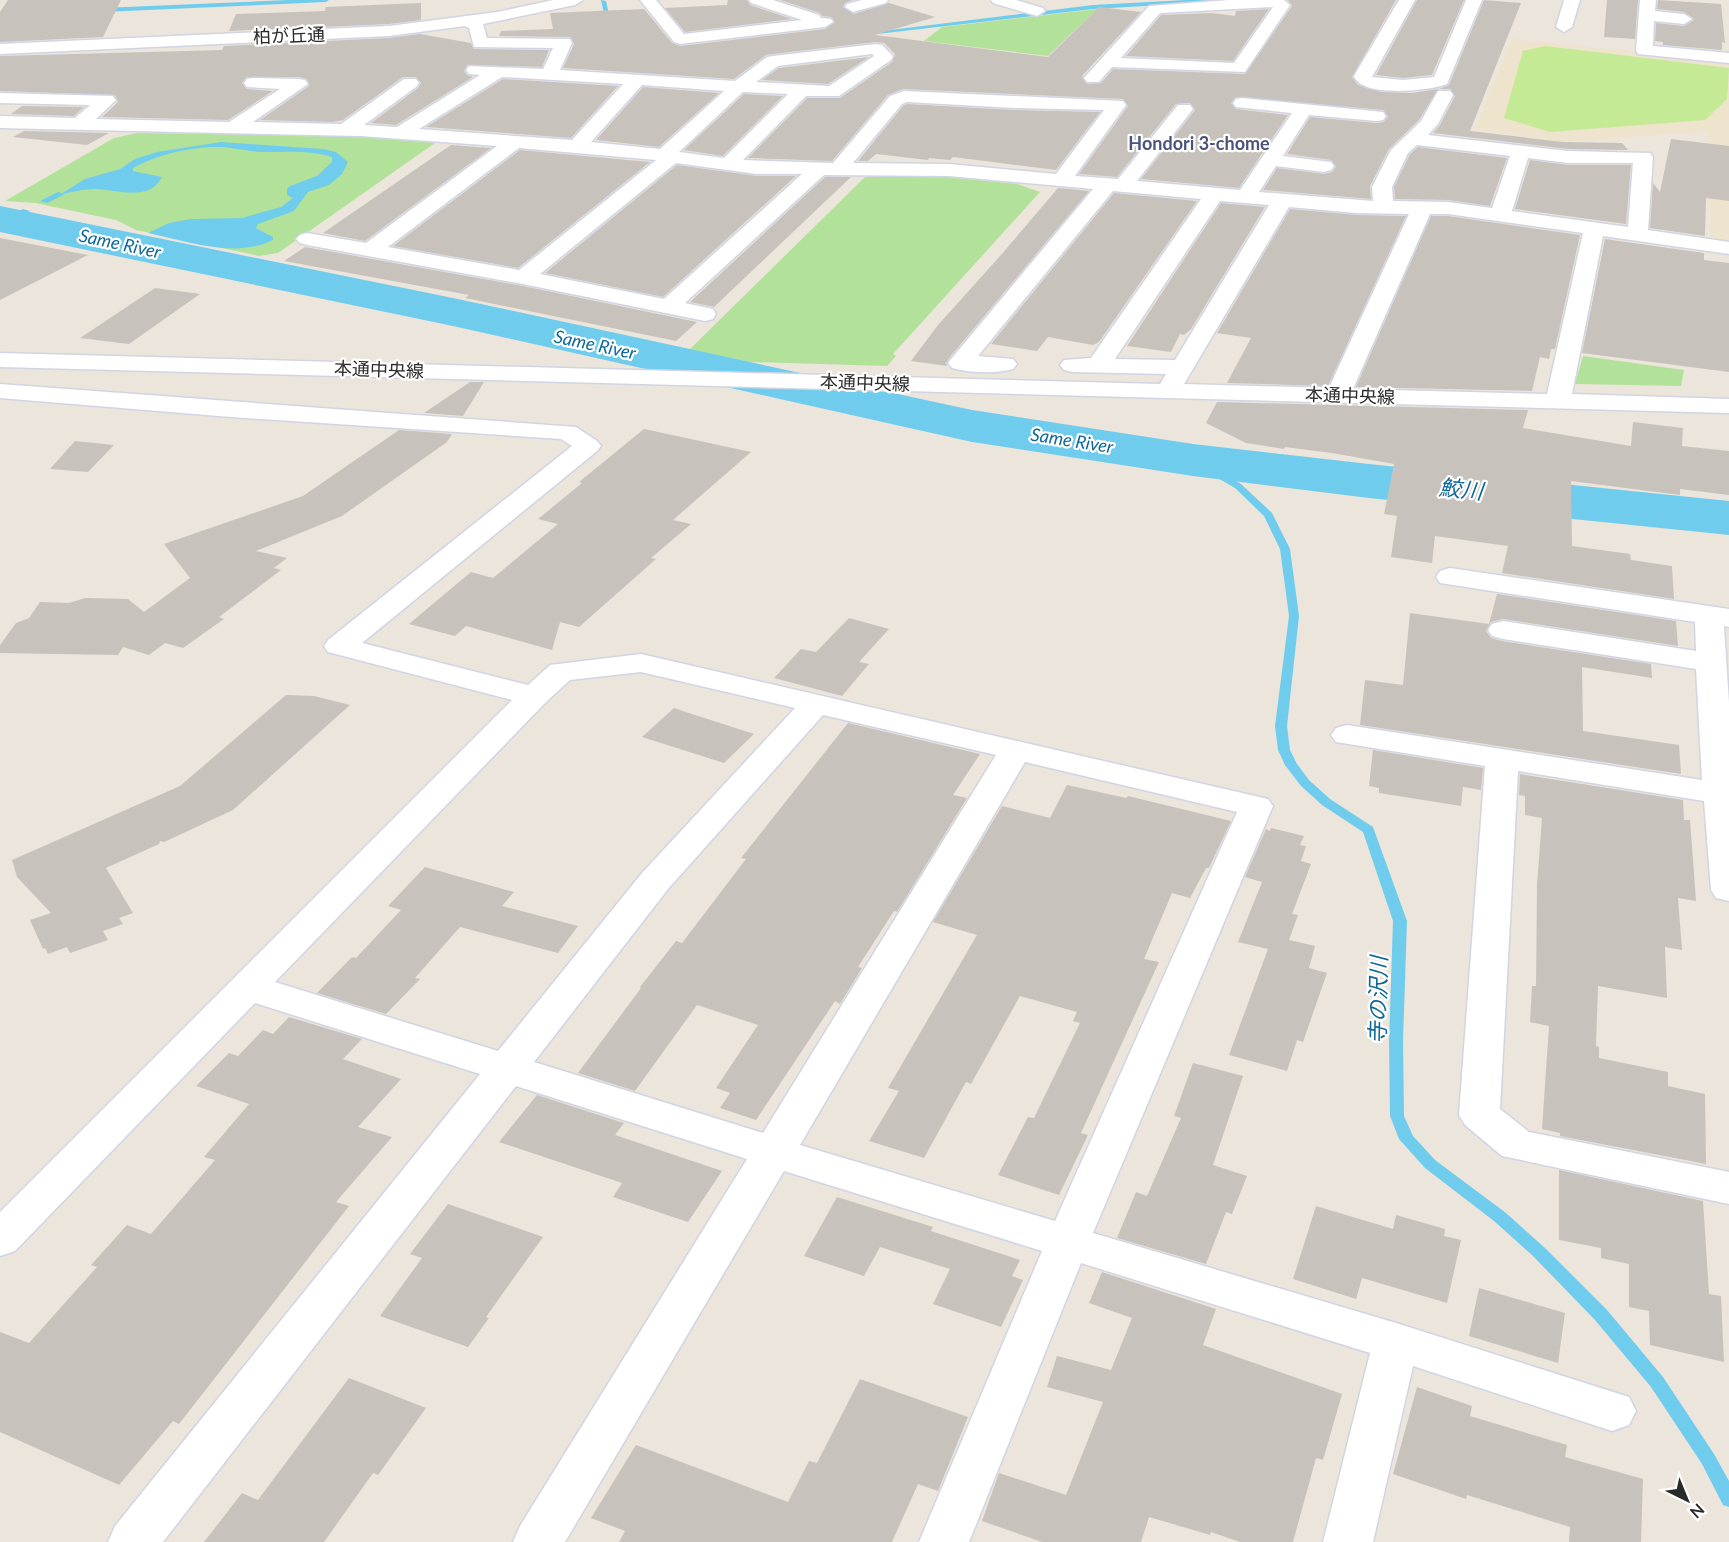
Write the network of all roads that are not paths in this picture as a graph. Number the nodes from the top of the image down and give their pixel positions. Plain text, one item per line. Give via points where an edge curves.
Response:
1 (575, 0) edge
2 (648, 0) edge
3 (756, 0) edge
4 (880, 0) edge
5 (999, 0) edge
6 (1407, 0) edge
7 (1474, 0) edge
8 (1572, 0) edge
9 (1227, 3) edge
10 (853, 7) dead end
11 (1647, 8) edge
12 (1037, 11) dead end
13 (1684, 19) dead end
14 (470, 22) junction
15 (825, 22) junction
16 (1564, 27) dead end
17 (845, 28) dead end
18 (0, 49) edge
19 (1729, 58) edge
20 (1107, 62) junction
21 (475, 70) dead end
22 (499, 71) junction
23 (864, 73) junction
24 (886, 74) dead end
25 (549, 75) junction
26 (1093, 78) dead end
27 (638, 80) junction
28 (253, 83) dead end
29 (410, 83) dead end
30 (739, 86) junction
31 (802, 90) junction
32 (1444, 95) dead end
33 (0, 98) edge
34 (1242, 103) dead end
35 (1184, 109) dead end
36 (1304, 109) junction
37 (1377, 116) dead end
38 (1, 123) edge
39 (78, 125) junction
40 (232, 128) junction
41 (345, 130) junction
42 (400, 133) junction
43 (1414, 139) junction
44 (515, 142) junction
45 (576, 147) junction
46 (1521, 151) junction
47 (668, 156) junction
48 (1270, 160) junction
49 (729, 164) junction
50 (842, 164) dead end
51 (1323, 166) dead end
52 (819, 169) junction
53 (1061, 181) junction
54 (1115, 186) junction
55 (1214, 195) junction
56 (1245, 198) junction
57 (1282, 201) junction
58 (1384, 208) junction
59 (1422, 208) junction
60 (1500, 216) junction
61 (1594, 229) junction
62 (1638, 230) dead end
63 (307, 240) dead end
64 (1729, 248) edge
65 (370, 250) junction
66 (523, 277) junction
67 (668, 307) junction
68 (705, 314) dead end
69 (0, 360) edge
70 (1029, 364) dead end
71 (1052, 365) dead end
72 (1098, 366) junction
73 (1181, 367) junction
74 (298, 368) junction
75 (1169, 390) junction
76 (0, 391) edge
77 (1338, 395) junction
78 (1558, 402) junction
79 (1729, 406) edge
80 (231, 410) junction
81 (1450, 577) dead end
82 (1719, 616) edge
83 (1503, 630) dead end
84 (1710, 662) junction
85 (534, 696) junction
86 (816, 704) junction
87 (1347, 735) dead end
88 (1722, 739) edge
89 (1016, 750) junction
90 (1502, 760) junction
91 (1719, 793) junction
92 (1727, 851) edge
93 (1729, 890) edge
94 (248, 987) junction
95 (506, 1068) junction
96 (773, 1152) junction
97 (1729, 1188) edge
98 (0, 1239) edge
99 (1068, 1241) junction
100 (1396, 1342) junction
101 (1612, 1411) dead end
102 (133, 1542) edge
103 (538, 1542) edge
104 (944, 1542) edge
105 (1348, 1542) edge

1 - 14 street, 柏が丘通
2 - 15 street via 680,39
3 - 15 street
4 - 10 street
5 - 12 street
6 - 7 street via 1364,80 1425,85 1441,80
8 - 16 street
9 - 20 street via 1155,9
9 - 20 street via 1282,5 1239,68
11 - 13 street
11 - 19 street via 1644,50
14 - 18 street, 柏が丘通 via 360,33
14 - 25 street via 477,26 480,43 564,43
15 - 17 street
20 - 26 street
21 - 22 street
22 - 25 street
22 - 42 street
23 - 24 street
23 - 30 street via 885,56 876,49 773,61
23 - 31 street via 833,92
25 - 27 street
27 - 30 street
27 - 45 street
28 - 40 street via 299,84
29 - 41 street
30 - 31 street
30 - 47 street
31 - 49 street
32 - 43 street via 1429,124
33 - 39 street via 107,100
34 - 36 street
35 - 54 street
36 - 37 street
36 - 48 street
38 - 39 street
39 - 40 street
40 - 41 street
41 - 42 street
42 - 44 street
43 - 46 street
43 - 58 street via 1400,150 1382,187
44 - 45 street
44 - 65 street
45 - 47 street
46 - 60 street
46 - 62 street via 1568,157 1643,157
47 - 49 street
47 - 66 street
48 - 51 street
48 - 56 street
49 - 52 street
50 - 53 street via 896,100 904,96 1117,105
52 - 53 street via 949,170
52 - 67 street
53 - 54 street
54 - 55 street
54 - 70 street via 960,363
55 - 56 street
55 - 72 street
56 - 57 street
57 - 58 street
57 - 73 street
58 - 59 street
59 - 60 street
59 - 77 street
60 - 61 street
61 - 64 street
61 - 78 street
63 - 65 street
65 - 66 street
66 - 67 street
67 - 68 street
69 - 74 street, 本通中央線
71 - 72 street
72 - 73 street
73 - 75 street
74 - 75 street, 本通中央線
74 - 80 street
75 - 77 street, 本通中央線
76 - 80 street
77 - 78 street, 本通中央線
78 - 79 street, 本通中央線
80 - 85 street via 567,432 588,446 339,646
81 - 82 street
82 - 84 street
83 - 84 street
84 - 88 street
85 - 86 street via 561,672 640,663
85 - 94 street
86 - 89 street
86 - 95 street via 655,881
87 - 90 street
88 - 91 street
89 - 96 street
89 - 99 street via 1256,806
90 - 91 street
90 - 97 street via 1479,1115 1517,1146
91 - 92 street
92 - 93 street
94 - 95 street
94 - 98 street
95 - 96 street
95 - 102 street
96 - 99 street
96 - 103 street
99 - 100 street
99 - 104 street
100 - 101 street
100 - 105 street

